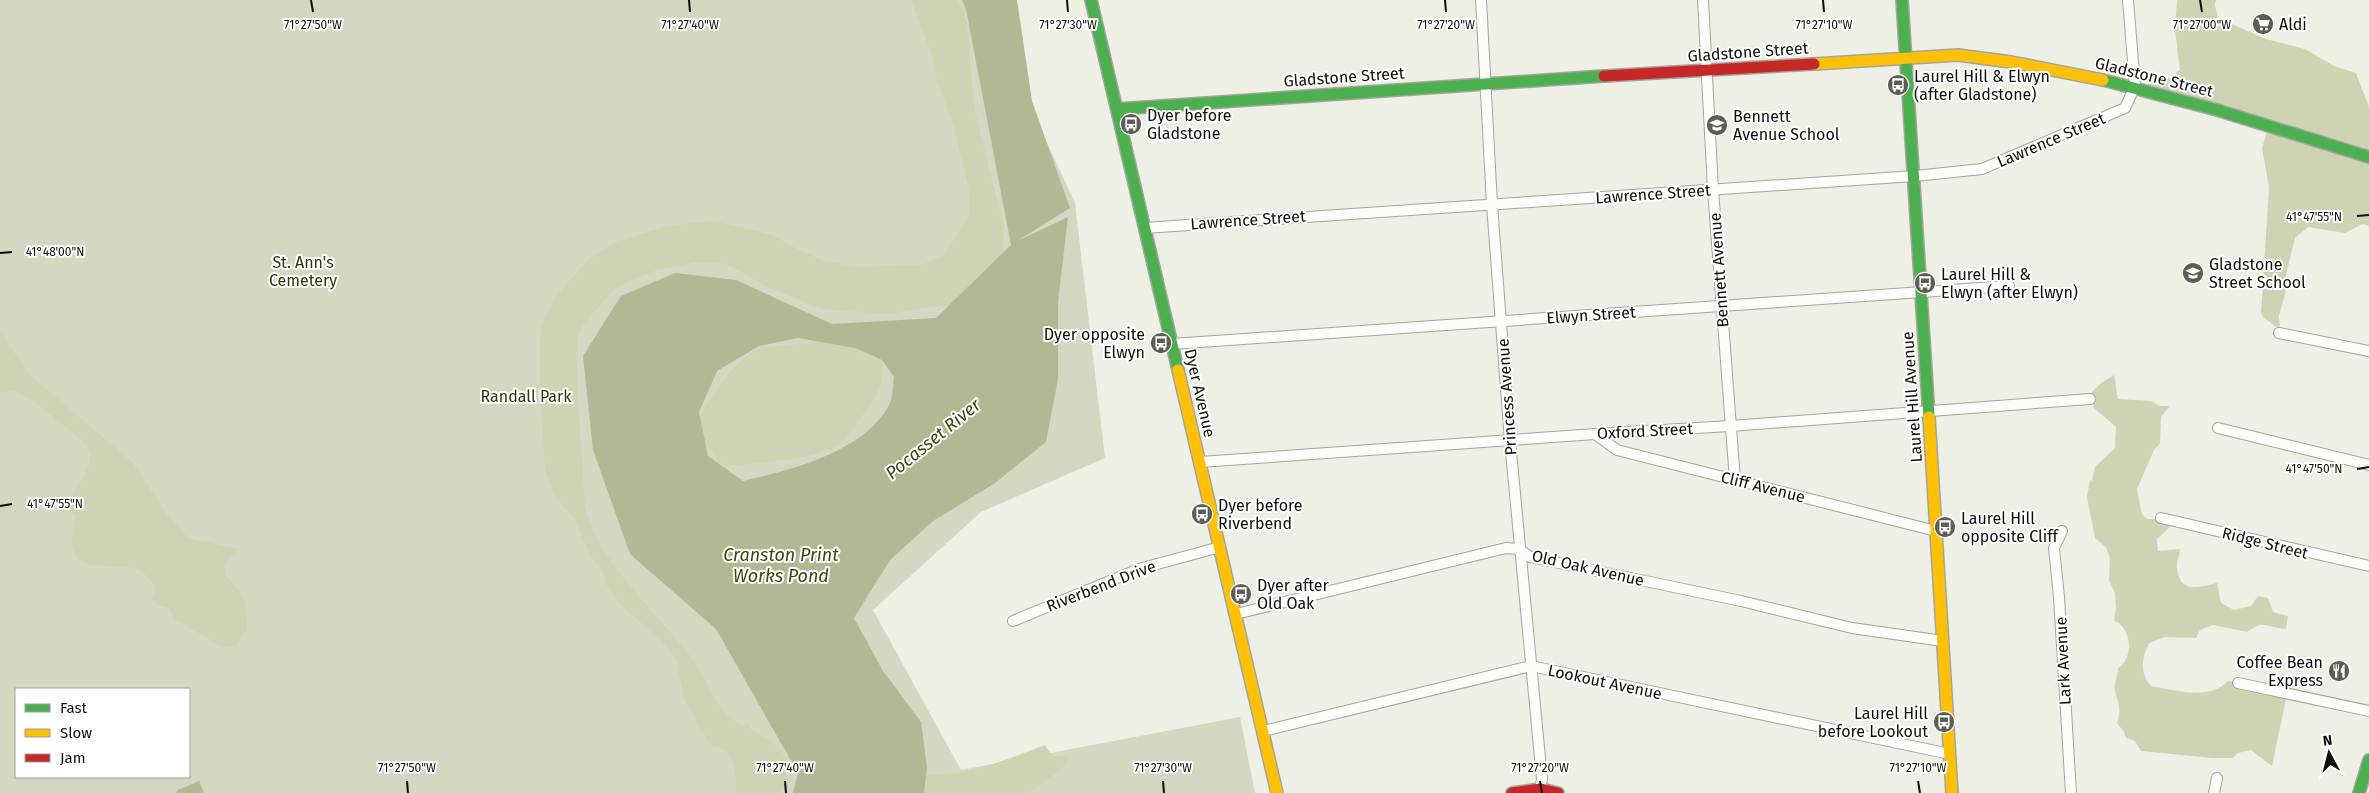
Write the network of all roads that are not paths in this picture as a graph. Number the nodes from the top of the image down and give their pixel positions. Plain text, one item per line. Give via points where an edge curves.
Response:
1 (1091, 0) edge
2 (1480, 0) edge
3 (1703, 0) edge
4 (1902, 0) edge
5 (2128, 0) edge
6 (1906, 58) junction
7 (1707, 71) junction
8 (1486, 83) junction
9 (2134, 86) junction
10 (1117, 109) junction
11 (2369, 157) edge
12 (1915, 176) junction
13 (1713, 190) junction
14 (1492, 205) junction
15 (1144, 228) junction
16 (2010, 286) dead end
17 (1921, 293) junction
18 (1722, 306) junction
19 (1502, 321) junction
20 (2279, 333) dead end
21 (1172, 344) junction
22 (2369, 351) edge
23 (2090, 399) dead end
24 (1929, 410) junction
25 (1730, 426) junction
26 (2218, 428) dead end
27 (1595, 434) junction
28 (1510, 441) junction
29 (1200, 462) junction
30 (2369, 465) edge
31 (1735, 480) junction
32 (2162, 518) dead end
33 (1936, 531) junction
34 (2062, 531) dead end
35 (1220, 547) junction
36 (1519, 550) junction
37 (2369, 566) edge
38 (1236, 614) junction
39 (1013, 621) dead end
40 (1943, 641) junction
41 (1531, 666) junction
42 (2238, 682) dead end
43 (2369, 711) edge
44 (1263, 731) junction
45 (1950, 754) junction
46 (2369, 760) edge
47 (2217, 778) dead end
48 (1540, 791) edge
49 (1277, 793) edge
50 (1512, 793) edge
51 (1558, 793) edge
52 (1952, 793) edge
53 (2071, 793) edge
54 (2214, 793) edge
55 (2359, 793) edge

1 - 10 street, Dyer Avenue
2 - 8 street, Princess Avenue
3 - 7 street, Bennett Avenue
4 - 6 street, Laurel Hill Avenue
5 - 9 street
6 - 7 street, Gladstone Street
6 - 9 street, Gladstone Street via 1958,55 2009,61
6 - 12 street, Laurel Hill Avenue
7 - 8 street, Gladstone Street
7 - 13 street, Bennett Avenue
8 - 10 street, Gladstone Street
8 - 14 street, Princess Avenue
9 - 11 street, Gladstone Street
9 - 12 street, Lawrence Street via 2125,108 1982,169
10 - 15 street, Dyer Avenue
12 - 13 street, Lawrence Street
12 - 17 street, Laurel Hill Avenue
13 - 14 street, Lawrence Street
13 - 18 street, Bennett Avenue
14 - 15 street, Lawrence Street
14 - 19 street, Princess Avenue
15 - 21 street, Dyer Avenue
16 - 17 street, Elwyn Street
17 - 18 street, Elwyn Street
17 - 24 street, Laurel Hill Avenue
18 - 19 street, Elwyn Street
18 - 25 street, Bennett Avenue
19 - 21 street, Elwyn Street
19 - 28 street, Princess Avenue
20 - 22 street
21 - 29 street, Dyer Avenue
23 - 24 street, Oxford Street
24 - 25 street, Oxford Street
24 - 33 street, Laurel Hill Avenue
25 - 27 street, Oxford Street
25 - 31 street, Bennett Avenue
26 - 30 street
27 - 28 street, Oxford Street
27 - 31 street, Cliff Avenue via 1617,450
28 - 29 street, Oxford Street
28 - 36 street, Princess Avenue
29 - 35 street, Dyer Avenue
31 - 33 street, Cliff Avenue
32 - 37 street, Ridge Street
33 - 40 street, Laurel Hill Avenue
34 - 53 street, Lark Avenue via 2054,548
35 - 38 street, Dyer Avenue
35 - 39 street, Riverbend Drive via 1139,569
36 - 38 street, Old Oak Avenue via 1506,548
36 - 40 street, Old Oak Avenue via 1530,557 1741,600 1852,628
36 - 41 street, Princess Avenue
38 - 44 street, Dyer Avenue
40 - 45 street, Laurel Hill Avenue
41 - 44 street, Lookout Avenue
41 - 45 street, Lookout Avenue
41 - 48 street, Princess Avenue via 1542,779
42 - 43 street
44 - 49 street, Dyer Avenue
45 - 52 street, Laurel Hill Avenue
46 - 55 street
47 - 54 street
48 - 50 street
48 - 51 street

